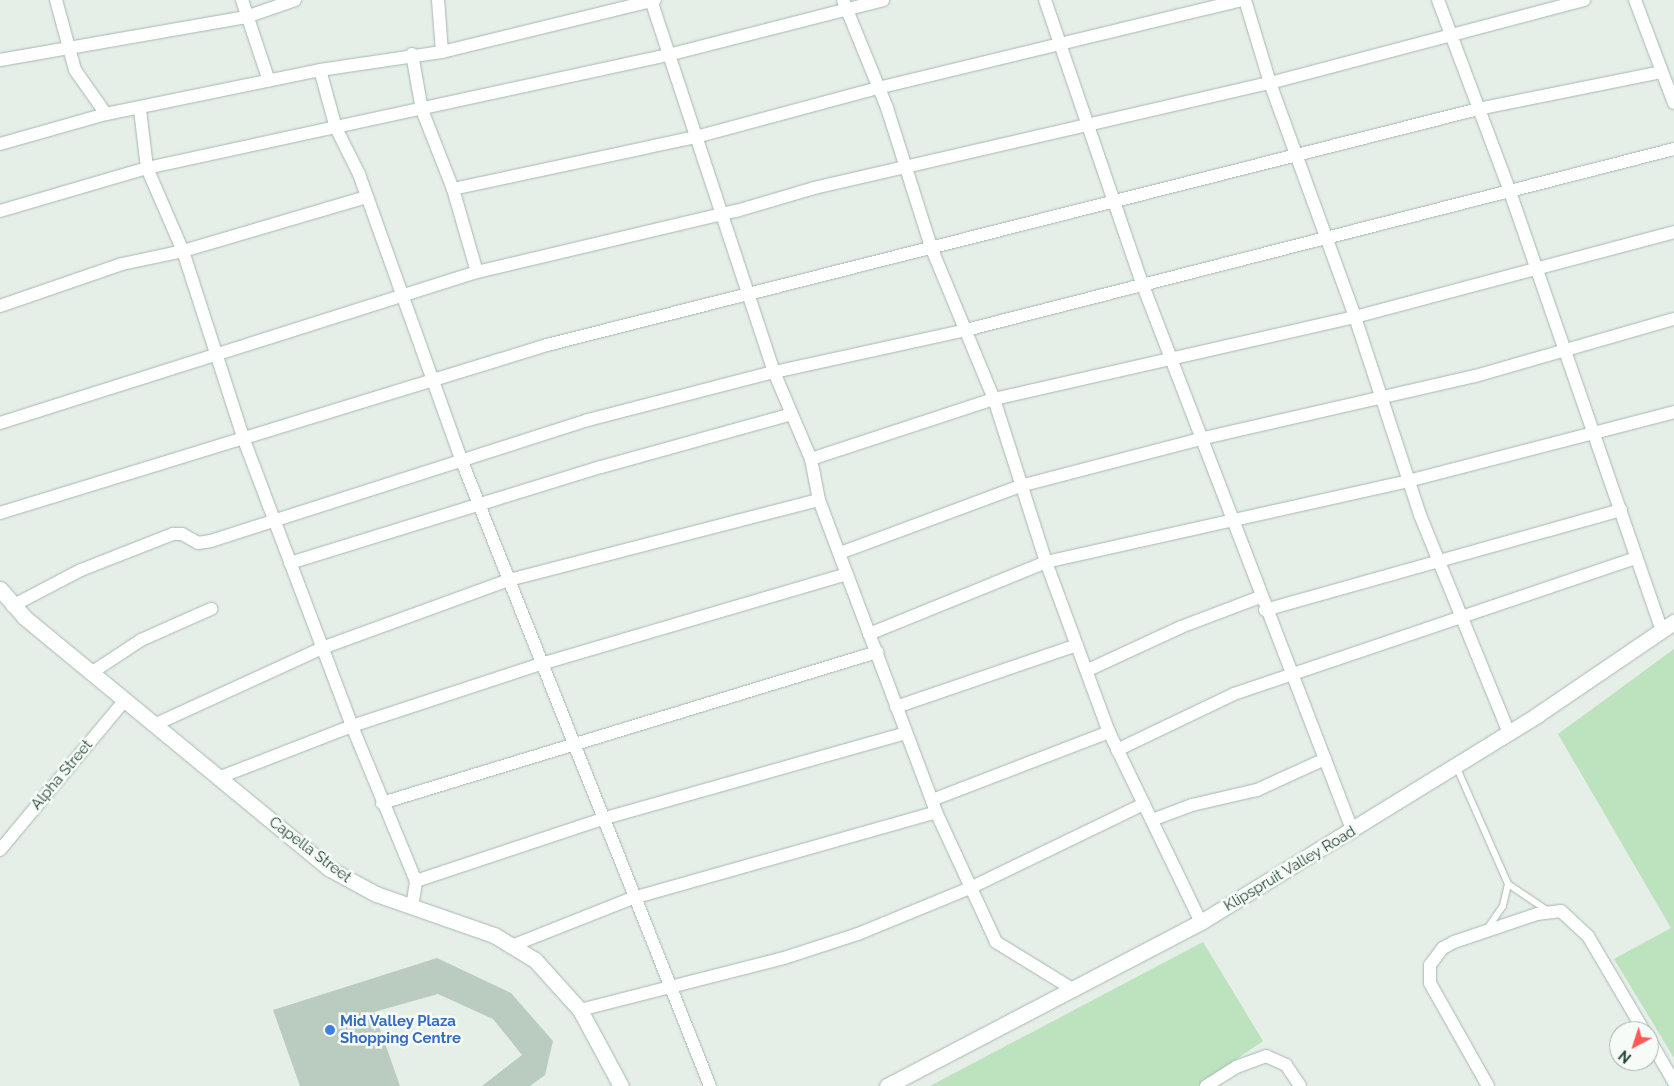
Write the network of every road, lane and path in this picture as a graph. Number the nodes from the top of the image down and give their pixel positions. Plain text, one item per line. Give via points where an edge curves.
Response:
1 (56, 0) edge
2 (242, 0) edge
3 (295, 0) edge
4 (438, 0) edge
5 (653, 0) edge
6 (883, 0) edge
7 (1045, 0) edge
8 (1244, 0) edge
9 (1438, 0) edge
10 (1584, 0) edge
11 (1634, 0) edge
12 (846, 5) edge
13 (246, 17) junction
14 (1448, 34) junction
15 (69, 45) junction
16 (1058, 45) junction
17 (442, 52) junction
18 (412, 54) junction
19 (668, 55) junction
20 (0, 60) edge
21 (320, 70) junction
22 (1661, 72) junction
23 (269, 81) junction
24 (1270, 83) junction
25 (878, 88) junction
26 (1674, 103) edge
27 (1478, 109) junction
28 (140, 110) junction
29 (422, 110) junction
30 (106, 114) junction
31 (1086, 126) junction
32 (336, 128) junction
33 (696, 137) junction
34 (0, 144) edge
35 (1674, 149) edge
36 (1296, 157) junction
37 (147, 168) junction
38 (904, 168) junction
39 (453, 189) junction
40 (1510, 192) junction
41 (366, 197) junction
42 (1116, 203) junction
43 (0, 211) edge
44 (722, 214) junction
45 (1674, 232) edge
46 (1326, 239) junction
47 (931, 247) junction
48 (183, 250) junction
49 (1536, 269) junction
50 (477, 272) junction
51 (1142, 283) junction
52 (402, 295) junction
53 (749, 295) junction
54 (0, 306) edge
55 (1355, 317) junction
56 (1674, 319) edge
57 (966, 330) junction
58 (1565, 350) junction
59 (216, 353) junction
60 (1175, 360) junction
61 (774, 372) junction
62 (433, 378) junction
63 (1380, 396) junction
64 (994, 399) junction
65 (1674, 412) edge
66 (789, 414) junction
67 (0, 423) edge
68 (1593, 431) junction
69 (1204, 438) junction
70 (244, 440) junction
71 (462, 459) junction
72 (810, 459) junction
73 (1408, 481) junction
74 (1020, 486) junction
75 (819, 500) junction
76 (480, 504) junction
77 (1621, 510) junction
78 (0, 513) edge
79 (272, 518) junction
80 (1231, 519) junction
81 (840, 553) junction
82 (1636, 558) junction
83 (1046, 562) junction
84 (290, 563) junction
85 (1439, 563) junction
86 (847, 574) junction
87 (509, 580) junction
88 (0, 589) edge
89 (1260, 597) junction
90 (12, 606) junction
91 (211, 609) dead end
92 (1265, 610) junction
93 (1461, 619) junction
94 (1668, 626) edge
95 (869, 634) junction
96 (1077, 645) junction
97 (322, 648) junction
98 (877, 652) junction
99 (541, 664) junction
100 (1088, 670) junction
101 (1292, 672) junction
102 (91, 673) junction
103 (125, 700) junction
104 (896, 708) junction
105 (154, 724) junction
106 (352, 726) junction
107 (1109, 732) junction
108 (905, 733) junction
109 (1509, 733) junction
110 (572, 742) junction
111 (1117, 750) junction
112 (1325, 760) junction
113 (1456, 766) junction
114 (218, 778) junction
115 (382, 803) junction
116 (1144, 804) junction
117 (934, 806) junction
118 (602, 819) junction
119 (1152, 820) junction
120 (1353, 832) junction
121 (0, 850) edge
122 (416, 881) junction
123 (1508, 884) junction
124 (970, 888) junction
125 (633, 898) junction
126 (412, 907) junction
127 (1550, 912) junction
128 (1201, 922) junction
129 (1485, 932) junction
130 (514, 945) junction
131 (671, 986) junction
132 (1074, 990) junction
133 (580, 1010) junction
134 (1638, 1021) edge
135 (1659, 1057) edge
136 (1674, 1082) edge
137 (621, 1086) edge
138 (710, 1086) edge
139 (887, 1086) edge
140 (1206, 1086) edge
141 (1300, 1086) edge
142 (1488, 1086) edge

1 - 15 street
2 - 13 street
3 - 13 street
4 - 17 street
5 - 17 street
5 - 19 street
6 - 12 street
7 - 16 street
8 - 16 street
8 - 24 street
9 - 14 street
10 - 14 street
11 - 22 street
12 - 19 street
12 - 25 street
13 - 15 street
13 - 23 street
14 - 24 street
14 - 27 street
15 - 20 street
15 - 30 street via 83,86
16 - 25 street
16 - 31 street
17 - 18 street
18 - 21 street
18 - 29 street
19 - 29 street
19 - 33 street
21 - 23 street
21 - 32 street
22 - 26 street
22 - 27 street
23 - 28 street
24 - 31 street
24 - 36 street
25 - 33 street
25 - 38 street
27 - 36 street
27 - 40 street
28 - 30 street
28 - 37 street
29 - 32 street
29 - 39 street
30 - 34 street
31 - 38 street
31 - 42 street
32 - 37 street
32 - 41 street
33 - 39 street
33 - 44 street
35 - 40 street
36 - 42 street
36 - 46 street
37 - 43 street
37 - 48 street
38 - 44 street
38 - 47 street
39 - 50 street
40 - 46 street
40 - 49 street
41 - 48 street
41 - 52 street
42 - 47 street
42 - 51 street
44 - 50 street
44 - 53 street
45 - 49 street
46 - 51 street
46 - 55 street
47 - 53 street
47 - 57 street
48 - 54 street via 122,264
48 - 59 street
49 - 55 street
49 - 58 street
50 - 52 street
51 - 57 street
51 - 60 street
52 - 59 street
52 - 62 street
53 - 61 street
53 - 62 street via 547,345
55 - 60 street
55 - 63 street
56 - 58 street
57 - 61 street
57 - 64 street
58 - 63 street via 1475,376
58 - 68 street
59 - 67 street
59 - 70 street
60 - 64 street
60 - 69 street
61 - 66 street
61 - 71 street via 588,420
62 - 70 street
62 - 71 street
63 - 69 street
63 - 73 street
64 - 72 street
64 - 74 street
65 - 68 street
66 - 72 street
66 - 76 street
68 - 73 street
68 - 77 street
69 - 74 street
69 - 80 street
70 - 78 street
70 - 79 street
71 - 76 street
71 - 79 street
72 - 75 street
73 - 80 street
73 - 85 street
74 - 81 street
74 - 83 street
75 - 81 street
75 - 87 street
76 - 84 street
76 - 87 street
77 - 82 street
77 - 85 street
79 - 84 street
79 - 90 street via 203,542 173,534 81,570
80 - 83 street
80 - 89 street
81 - 86 street
82 - 93 street
82 - 94 street
83 - 95 street
83 - 96 street
84 - 97 street
85 - 92 street
85 - 93 street
86 - 95 street
86 - 99 street
87 - 97 street
87 - 99 street
88 - 90 main road, Capella Street
89 - 92 street
89 - 100 street via 1181,627
90 - 102 main road, Capella Street
91 - 102 street via 141,640
92 - 101 street
93 - 101 street
93 - 109 street
94 - 109 main road, Klipspruit Valley Road
95 - 98 street
96 - 100 street
96 - 104 street
97 - 105 street
97 - 106 street
98 - 104 street
98 - 110 street
99 - 106 street
99 - 110 street
100 - 107 street
101 - 111 street via 1234,694
101 - 112 street
102 - 103 main road, Capella Street
103 - 105 main road, Capella Street
103 - 121 street, Alpha Street
104 - 108 street
105 - 114 main road, Capella Street
106 - 114 street
106 - 115 street
107 - 111 street
107 - 117 street
108 - 117 street
108 - 118 street
109 - 113 main road, Klipspruit Valley Road
110 - 115 street
110 - 118 street
111 - 116 street
112 - 119 street via 1257,790 1192,805
112 - 120 street
113 - 120 main road, Klipspruit Valley Road
113 - 123 lane
114 - 126 main road, Capella Street via 330,869 351,882
115 - 122 street
116 - 119 street
116 - 124 street
117 - 124 street
117 - 125 street
118 - 122 street
118 - 125 street
119 - 128 street
120 - 128 main road, Klipspruit Valley Road
122 - 126 street
123 - 127 lane
123 - 129 lane via 1503,906
124 - 131 street via 840,940 784,958
124 - 132 street via 996,942
125 - 130 street
125 - 131 street
126 - 130 main road, Capella Street
127 - 129 street
127 - 134 street via 1568,916 1588,936
128 - 132 main road, Klipspruit Valley Road
129 - 142 street via 1443,948 1430,964 1428,975 1437,1000
130 - 133 main road, Capella Street via 550,973
131 - 133 street
131 - 138 street
132 - 139 main road, Klipspruit Valley Road
133 - 137 main road, Capella Street
135 - 136 street
140 - 141 street via 1236,1067 1266,1056 1286,1065

